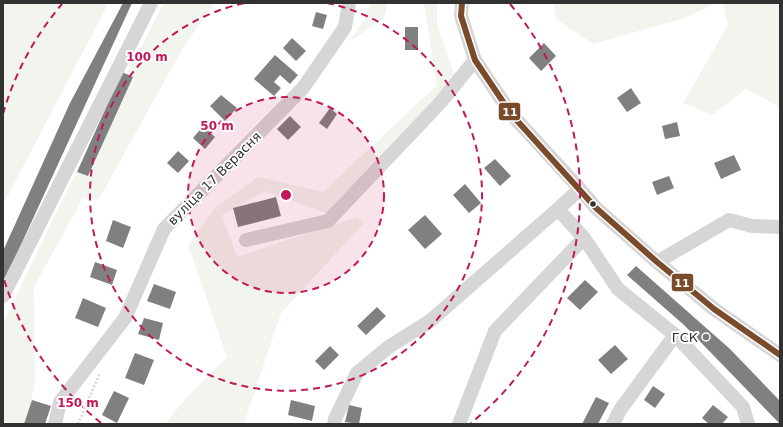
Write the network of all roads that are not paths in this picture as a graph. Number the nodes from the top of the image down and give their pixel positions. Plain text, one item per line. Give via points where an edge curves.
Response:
1 (151, 3) edge
2 (349, 3) edge
3 (462, 3) edge
4 (475, 60) junction
5 (580, 190) junction
6 (558, 208) junction
7 (780, 227) edge
8 (584, 238) junction
9 (246, 240) dead end
10 (657, 262) junction
11 (3, 296) edge
12 (675, 335) junction
13 (780, 354) edge
14 (55, 424) edge
15 (334, 424) edge
16 (459, 424) edge
17 (613, 424) edge
18 (748, 424) edge

1 - 11 street
2 - 14 street, вуліца 17 Верасня via 345,28 303,88 164,229 125,318 60,402
3 - 4 street via 461,16
4 - 5 street via 512,115
4 - 9 street via 440,103 328,221
5 - 6 street
5 - 10 street via 596,208
6 - 8 street
6 - 15 street via 430,321 390,346 357,373
7 - 10 street via 752,226 729,220
8 - 12 street via 618,289
8 - 16 street via 495,331
10 - 13 street via 714,309
12 - 17 street via 620,410
12 - 18 street via 743,407

